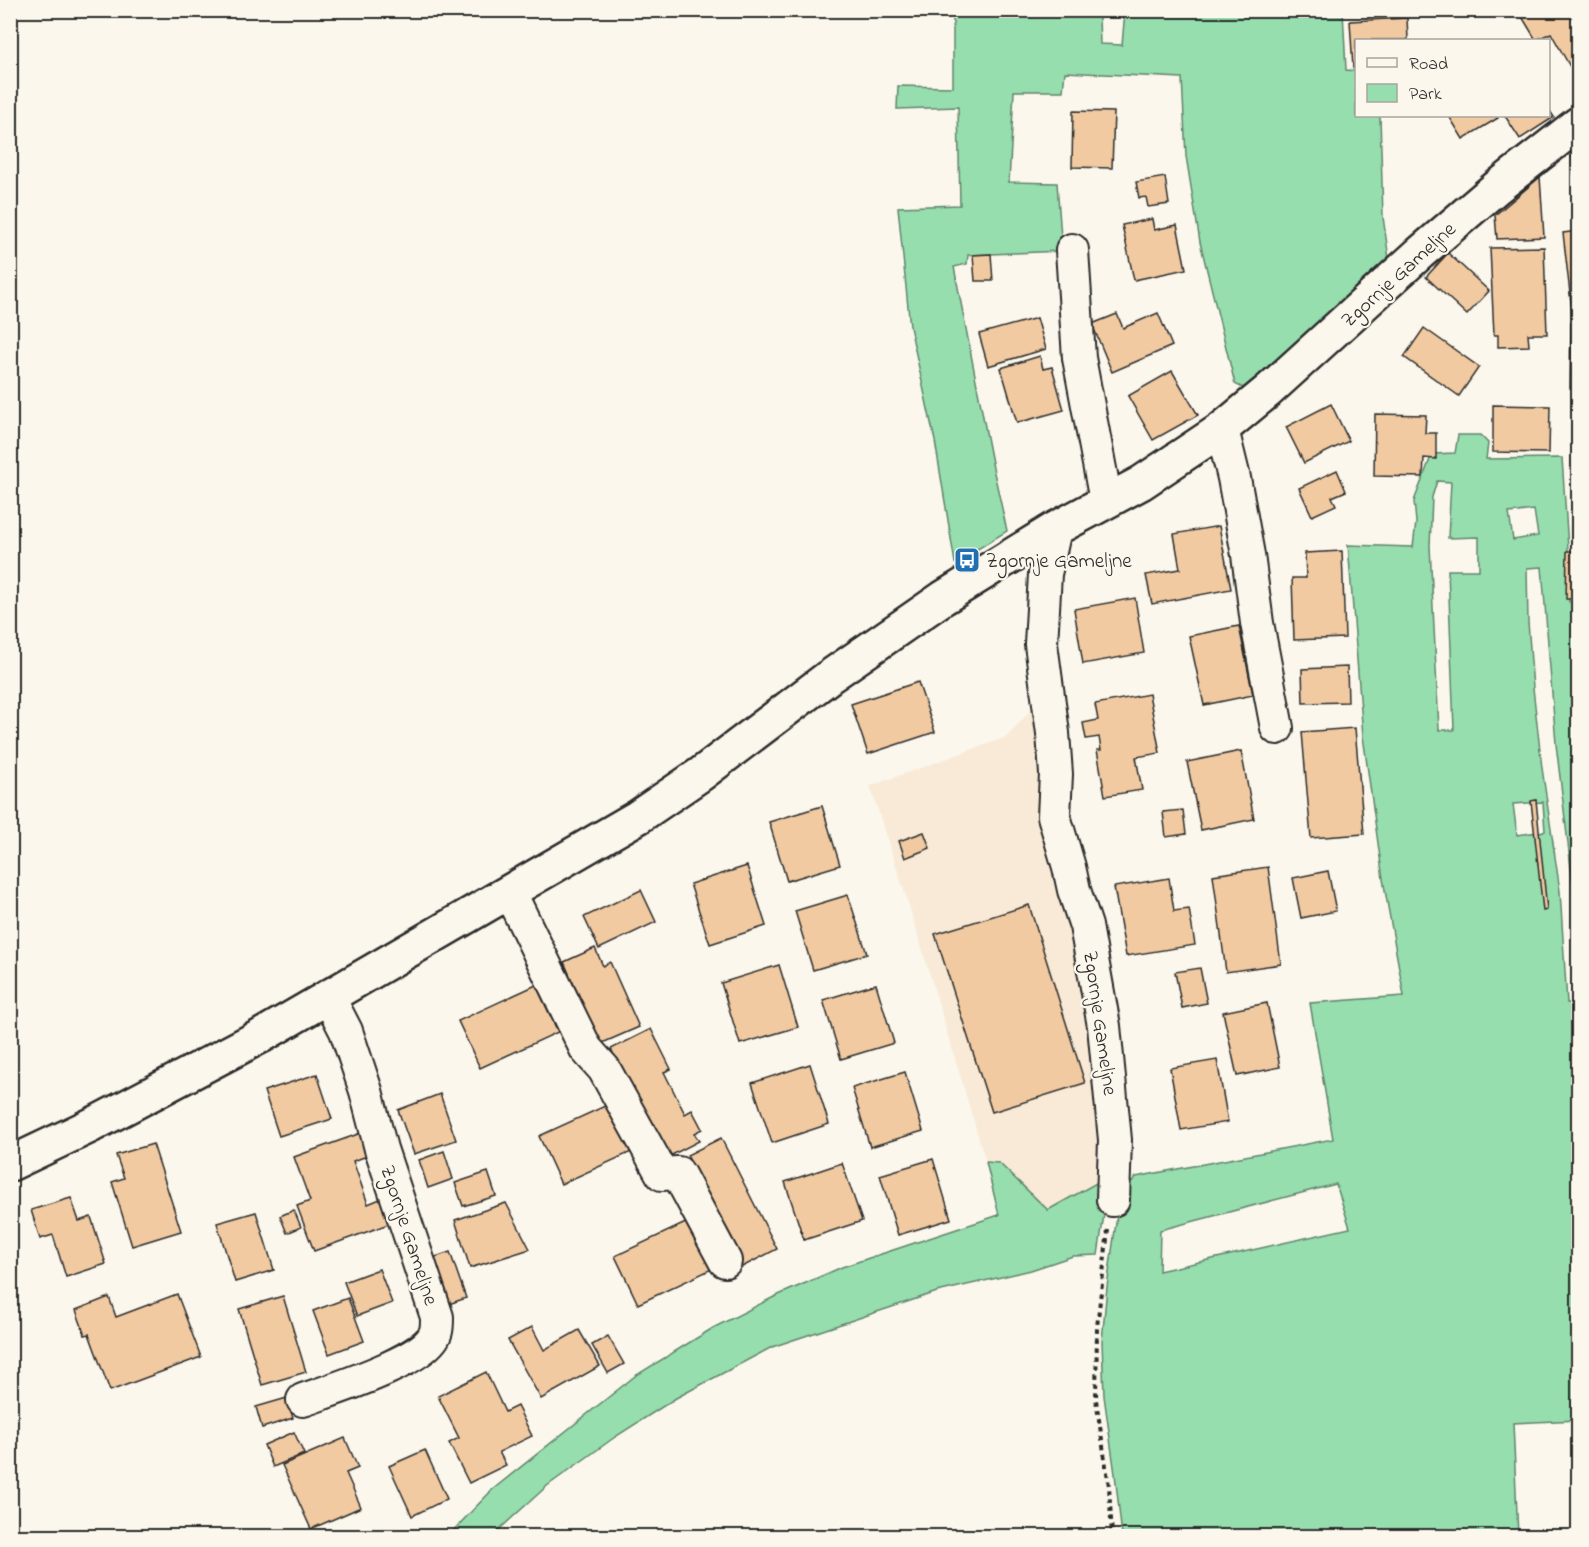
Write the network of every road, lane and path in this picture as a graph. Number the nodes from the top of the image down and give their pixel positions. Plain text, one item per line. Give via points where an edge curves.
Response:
1 (1578, 124) edge
2 (1072, 250) dead end
3 (1222, 429) junction
4 (1106, 501) junction
5 (1055, 529) junction
6 (1276, 728) dead end
7 (510, 893) junction
8 (328, 996) junction
9 (10, 1164) edge
10 (1113, 1200) joint
11 (725, 1260) dead end
12 (303, 1400) dead end
13 (1112, 1536) edge

1 - 3 street, Zgornje Gameljne via 1471,210
2 - 4 street via 1079,358
3 - 4 street, Zgornje Gameljne via 1141,483
3 - 6 street via 1246,544
4 - 5 street, Zgornje Gameljne
5 - 7 street, Zgornje Gameljne via 943,598 638,817
5 - 10 street, Zgornje Gameljne via 1045,574 1041,644 1053,733 1054,816 1086,926 1104,1026 1115,1140
7 - 8 street, Zgornje Gameljne
7 - 11 street via 586,1049 604,1069 662,1174 678,1173
8 - 9 street, Zgornje Gameljne via 261,1036
8 - 12 street, Zgornje Gameljne via 346,1031 437,1317 436,1332 426,1346 400,1363
10 - 13 path via 1097,1327 1096,1400

